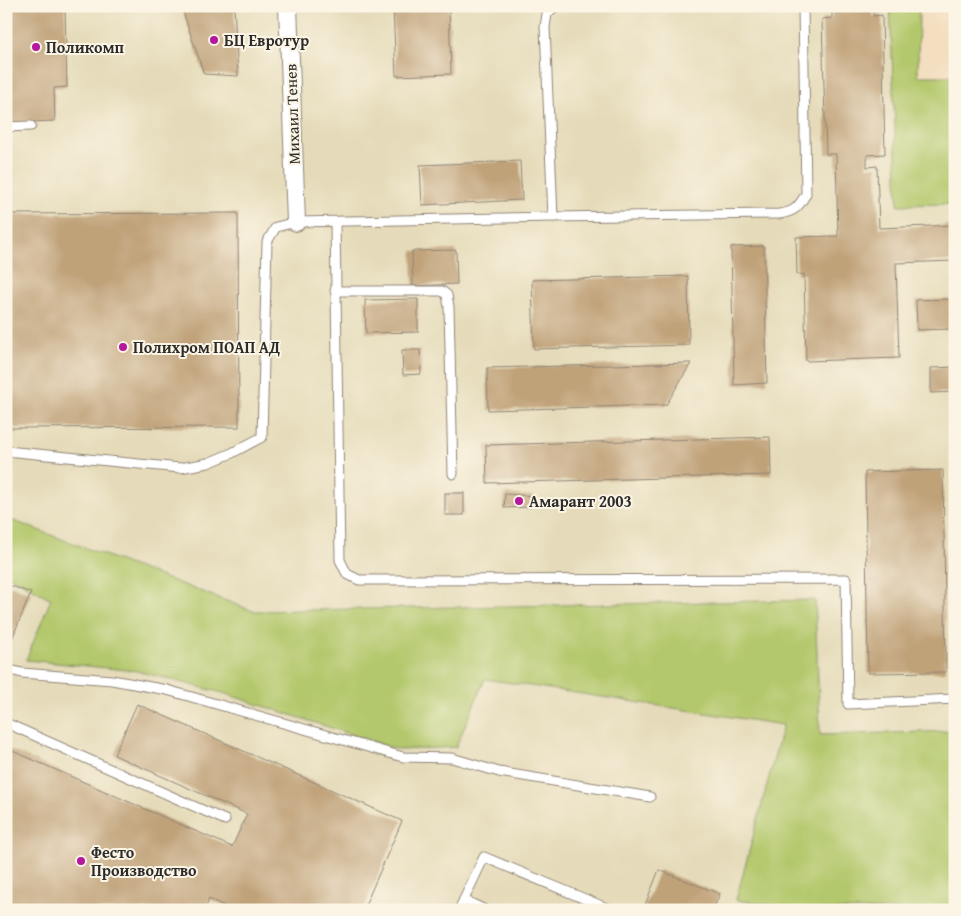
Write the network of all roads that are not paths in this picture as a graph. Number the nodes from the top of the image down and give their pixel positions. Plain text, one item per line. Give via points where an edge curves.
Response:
1 (288, 6) edge
2 (554, 6) edge
3 (803, 6) edge
4 (31, 126) dead end
5 (6, 127) edge
6 (553, 217) junction
7 (296, 222) junction
8 (335, 222) junction
9 (335, 291) junction
10 (6, 451) edge
11 (453, 474) dead end
12 (6, 669) edge
13 (955, 699) edge
14 (6, 722) edge
15 (650, 797) dead end
16 (225, 820) dead end
17 (464, 900) junction
18 (609, 909) edge
19 (459, 910) edge
20 (485, 910) edge

1 - 7 street, Михаил Тенев
2 - 6 lane via 547,14 544,27
3 - 6 lane via 806,194 800,205 779,214
4 - 5 lane
6 - 8 lane
7 - 8 lane
7 - 10 lane via 276,227 267,242 262,437 208,463 180,468
8 - 9 lane
9 - 11 lane via 442,291 447,295
9 - 13 lane via 340,560 347,574 360,580 846,579 848,704
12 - 15 lane via 112,680 167,690 403,757 452,758 500,772
14 - 16 lane
17 - 18 lane via 484,857
17 - 19 lane
17 - 20 lane

